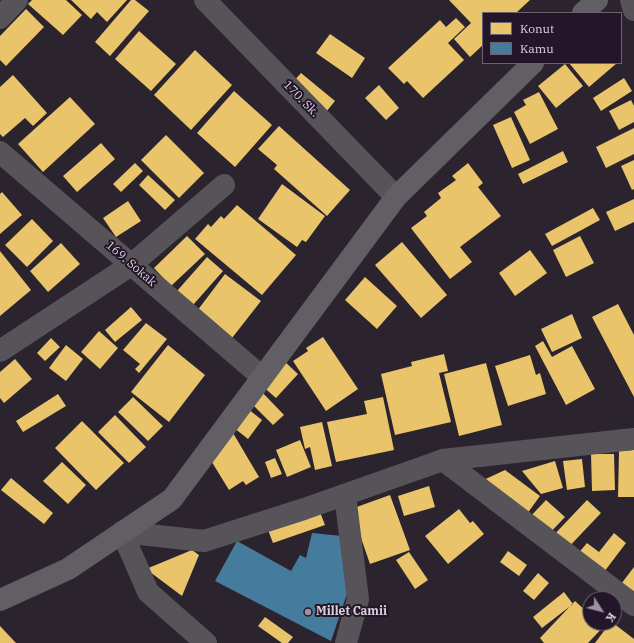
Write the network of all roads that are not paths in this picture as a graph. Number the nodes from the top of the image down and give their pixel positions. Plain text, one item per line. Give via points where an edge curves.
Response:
1 (17, 0) edge
2 (205, 0) edge
3 (597, 0) edge
4 (631, 0) edge
5 (634, 10) edge
6 (584, 12) edge
7 (0, 18) edge
8 (532, 64) edge
9 (0, 152) edge
10 (224, 185) dead end
11 (396, 197) junction
12 (131, 265) junction
13 (0, 351) edge
14 (262, 376) junction
15 (634, 439) edge
16 (443, 460) junction
17 (345, 495) junction
18 (122, 532) junction
19 (0, 600) edge
20 (634, 606) edge
21 (206, 643) edge
22 (346, 643) edge

1 - 7 street
2 - 11 street, 170. Sk.
3 - 6 main road
4 - 5 street
8 - 11 main road
9 - 12 street, 169. Sokak
10 - 12 street
11 - 14 main road
12 - 13 street
12 - 14 street, 169. Sokak
14 - 18 main road via 172,500
15 - 16 street
16 - 17 street
16 - 20 street
17 - 18 street via 204,541
17 - 22 street via 358,600
18 - 19 main road via 68,569
18 - 21 street via 148,592

